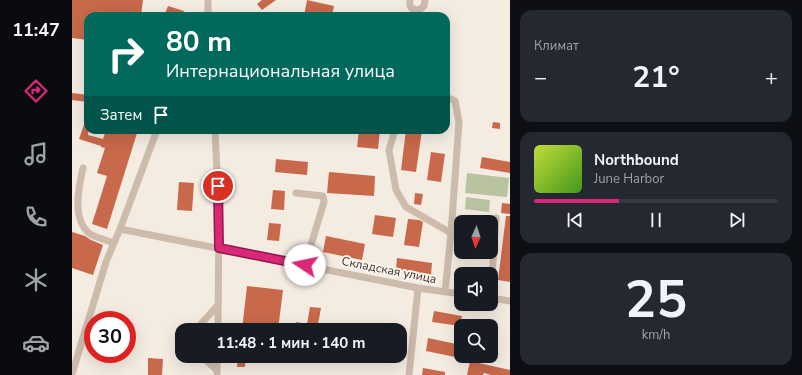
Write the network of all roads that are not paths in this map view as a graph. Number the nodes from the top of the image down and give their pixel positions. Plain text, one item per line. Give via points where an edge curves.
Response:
1 (208, 0) edge
2 (410, 0) edge
3 (425, 0) edge
4 (208, 12) edge
5 (450, 99) edge
6 (156, 134) edge
7 (215, 134) edge
8 (394, 134) edge
9 (83, 168) dead end
10 (296, 193) dead end
11 (120, 229) junction
12 (451, 233) junction
13 (114, 243) junction
14 (219, 248) junction
15 (305, 265) junction
16 (418, 288) junction
17 (445, 292) junction
18 (454, 293) edge
19 (498, 299) edge
20 (510, 301) edge
21 (218, 305) junction
22 (201, 323) edge
23 (218, 323) edge
24 (208, 363) edge
25 (217, 373) edge
26 (72, 374) edge
27 (409, 375) edge

1 - 4 street
2 - 3 street via 409,4 416,10 422,9
5 - 12 street via 455,101 459,122
6 - 11 street
7 - 14 street
8 - 12 street via 389,150 399,196 406,207
9 - 13 street via 75,200 79,225 90,234
10 - 15 street via 323,196 324,202
11 - 13 street
11 - 14 street, Складская улица
12 - 17 street
13 - 26 street
14 - 15 street, Складская улица
14 - 21 street
15 - 16 street, Складская улица
16 - 17 street, Складская улица
16 - 27 street
17 - 18 street, Складская улица
19 - 20 street
21 - 22 street
21 - 23 street
24 - 25 street

